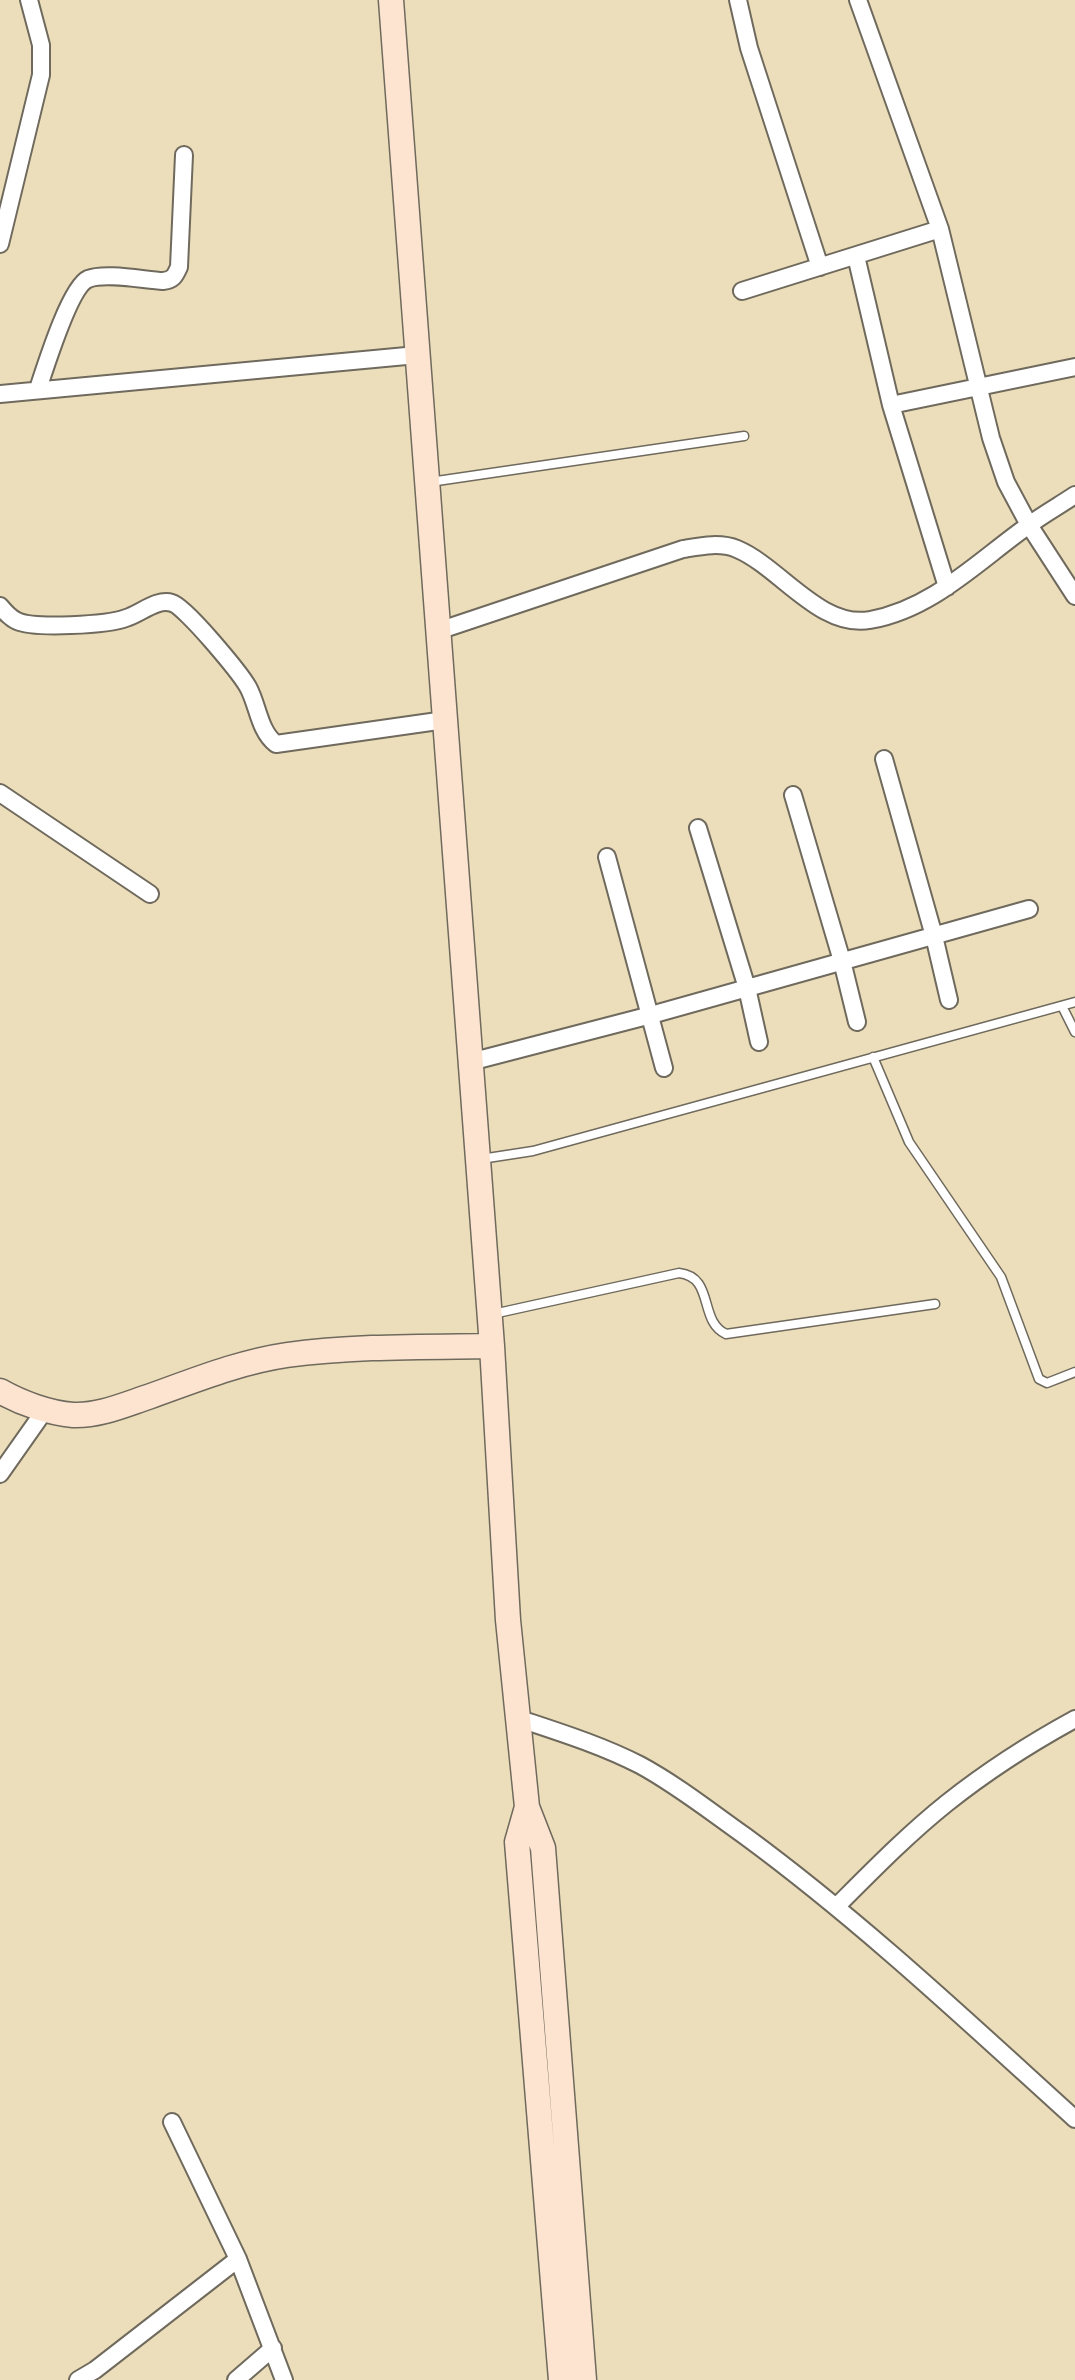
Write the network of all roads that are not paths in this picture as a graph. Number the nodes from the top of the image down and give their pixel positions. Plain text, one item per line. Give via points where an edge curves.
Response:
1 (29, 0) edge
2 (391, 0) edge
3 (738, 0) edge
4 (858, 0) edge
5 (184, 155) dead end
6 (940, 229) junction
7 (0, 244) edge
8 (856, 256) junction
9 (820, 267) junction
10 (742, 291) dead end
11 (408, 355) junction
12 (1075, 367) edge
13 (978, 386) junction
14 (38, 389) junction
15 (0, 394) edge
16 (891, 405) junction
17 (744, 436) dead end
18 (427, 483) junction
19 (1075, 495) edge
20 (1029, 525) junction
21 (947, 588) junction
22 (1075, 596) edge
23 (0, 606) edge
24 (438, 631) junction
25 (436, 722) junction
26 (884, 759) dead end
27 (0, 793) edge
28 (793, 795) dead end
29 (698, 828) dead end
30 (607, 857) dead end
31 (150, 894) dead end
32 (1029, 909) dead end
33 (934, 936) junction
34 (842, 961) junction
35 (747, 988) junction
36 (950, 1000) dead end
37 (1075, 1002) edge
38 (1062, 1006) junction
39 (651, 1015) junction
40 (857, 1022) dead end
41 (1075, 1032) edge
42 (759, 1042) dead end
43 (873, 1058) junction
44 (470, 1062) junction
45 (664, 1068) dead end
46 (478, 1159) junction
47 (935, 1304) dead end
48 (489, 1315) junction
49 (492, 1346) junction
50 (1075, 1372) edge
51 (0, 1391) edge
52 (45, 1410) junction
53 (0, 1474) edge
54 (517, 1718) junction
55 (1075, 1719) edge
56 (527, 1807) junction
57 (836, 1907) junction
58 (1075, 2119) edge
59 (172, 2122) dead end
60 (238, 2259) junction
61 (273, 2348) junction
62 (99, 2375) edge
63 (78, 2380) edge
64 (236, 2380) edge
65 (284, 2380) edge
66 (561, 2380) edge
67 (584, 2380) edge

1 - 7 street via 41,45 40,75
2 - 11 main road
3 - 9 street via 749,48
4 - 6 street
5 - 14 street via 176,276 170,281 103,277 82,283
6 - 8 street
6 - 13 street
8 - 9 street
8 - 16 street
9 - 10 street
11 - 14 street
11 - 18 main road
12 - 13 street
13 - 16 street
13 - 20 street via 1003,472
14 - 15 street
16 - 21 street
17 - 18 lane
18 - 24 main road
19 - 20 street
20 - 21 street
20 - 22 street
21 - 24 street via 898,613 869,621 849,621 824,611 736,548 703,545
23 - 25 street via 18,622 102,624 165,602 174,603 243,680 265,733 276,744
24 - 25 main road
25 - 44 main road
26 - 33 street
27 - 31 street
28 - 34 street
29 - 35 street
30 - 39 street
32 - 33 street
33 - 34 street
33 - 36 street
34 - 35 street
34 - 40 street
35 - 39 street
35 - 42 street
37 - 38 lane
38 - 41 lane
38 - 43 lane
39 - 44 street
39 - 45 street
43 - 46 lane via 533,1151
43 - 50 lane via 909,1142 1001,1277 1040,1379 1047,1383
44 - 46 main road
46 - 48 main road
47 - 48 lane via 726,1335 713,1325 697,1281 689,1274 678,1273
48 - 49 main road
49 - 52 main road via 287,1355 241,1366 111,1410 72,1415
49 - 54 main road
51 - 52 main road
52 - 53 street
54 - 56 main road
54 - 57 street via 640,1765 692,1798
55 - 57 street via 948,1802
56 - 66 main road via 517,1842
56 - 67 main road via 543,1848
57 - 58 street
59 - 60 street
60 - 61 street
60 - 62 street
61 - 64 street
61 - 65 street
62 - 63 street

